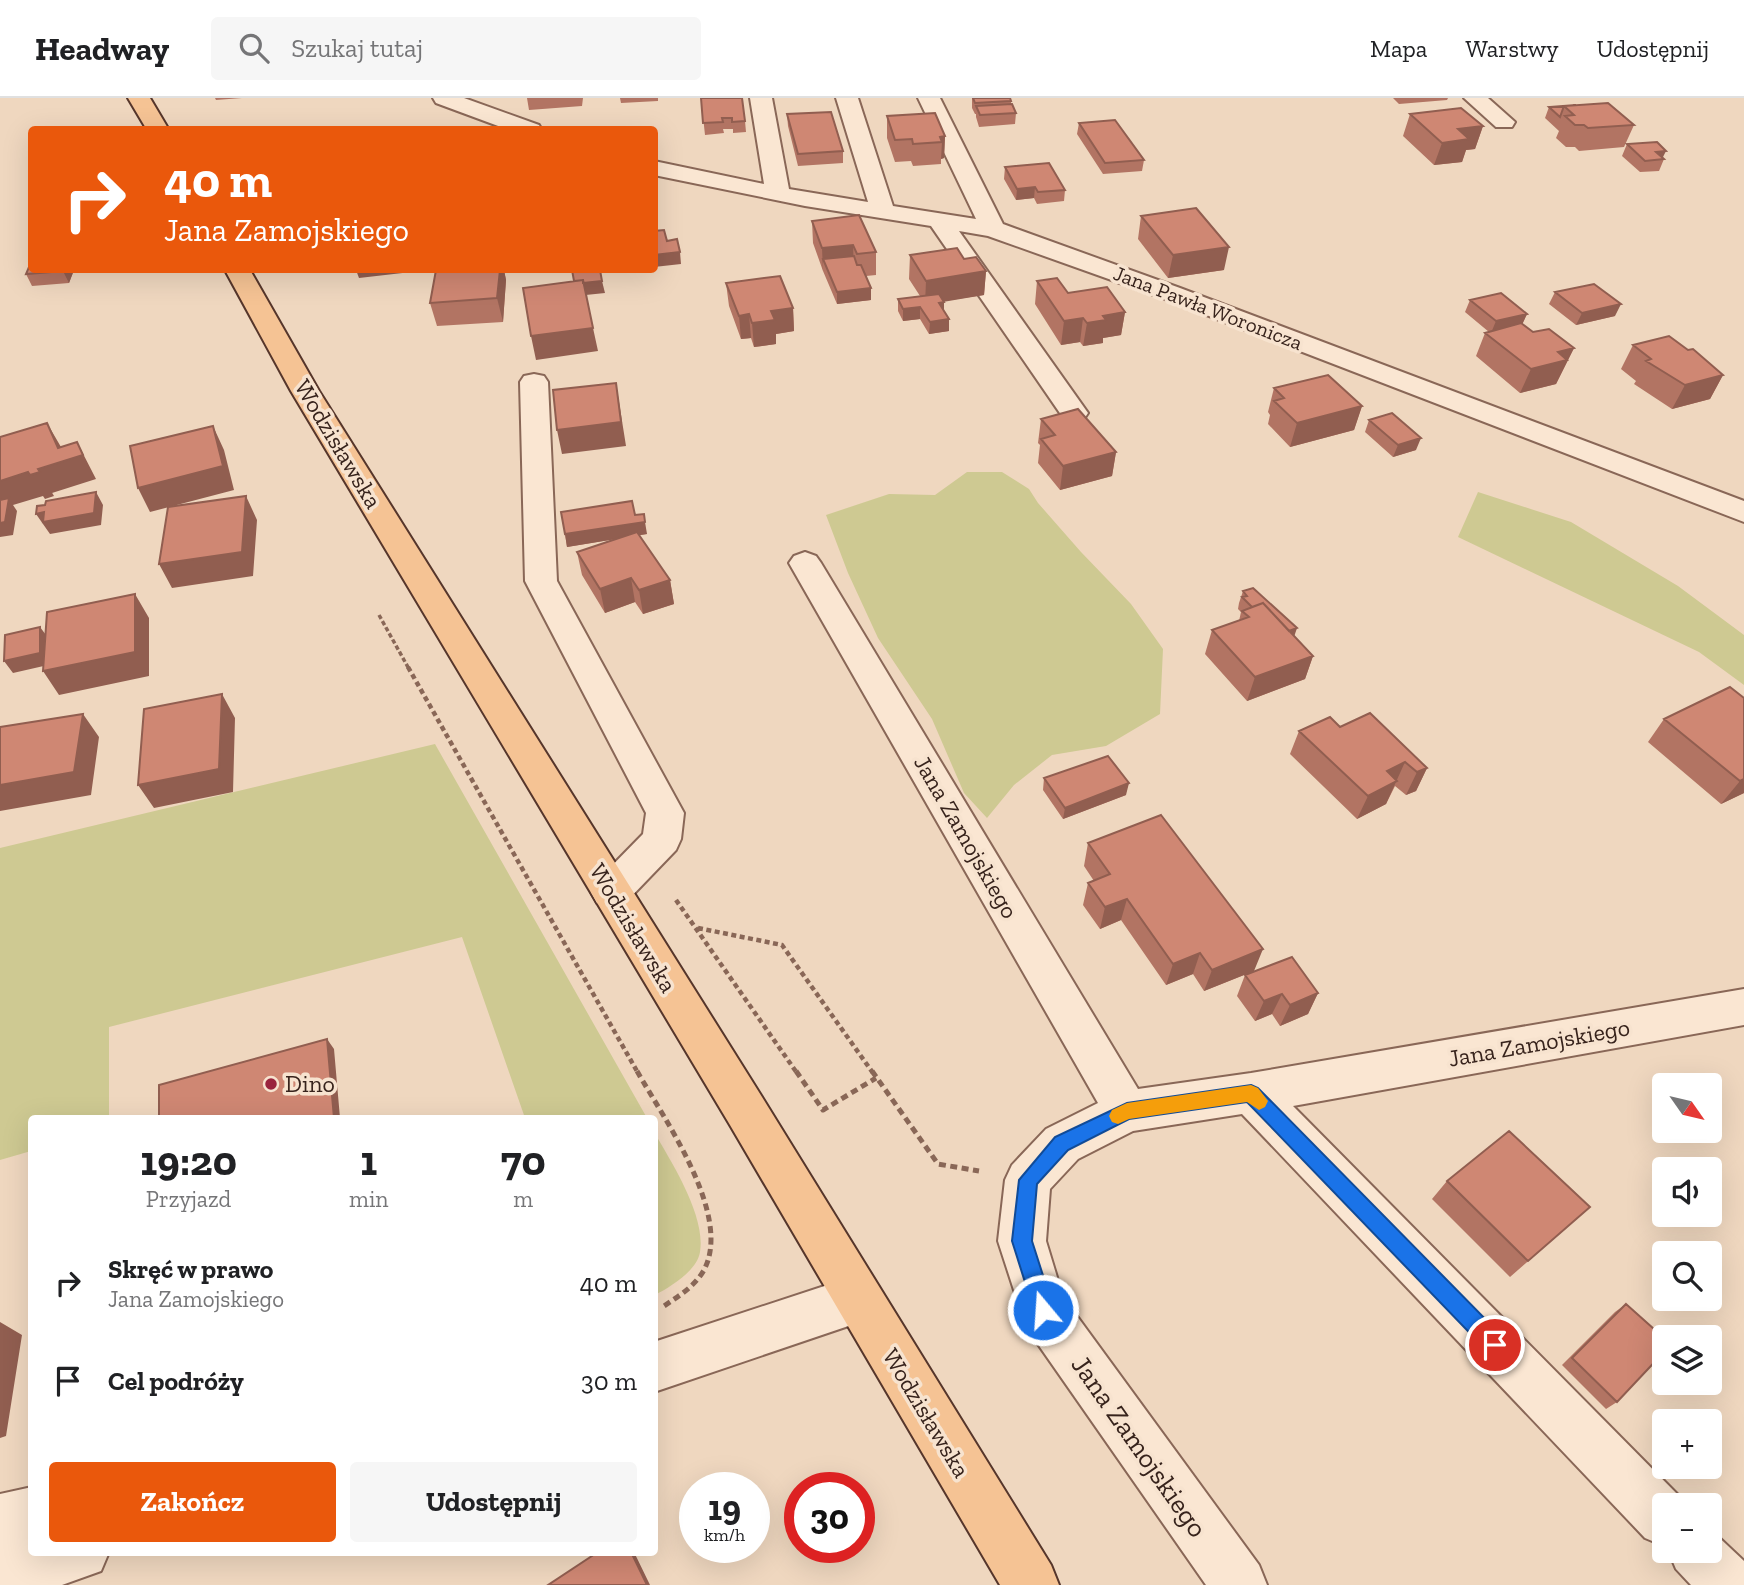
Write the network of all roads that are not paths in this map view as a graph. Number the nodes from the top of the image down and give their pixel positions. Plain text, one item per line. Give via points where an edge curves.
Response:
1 (139, 98) edge
2 (444, 98) edge
3 (761, 98) edge
4 (847, 98) edge
5 (929, 98) edge
6 (1475, 98) edge
7 (1504, 122) dead end
8 (156, 126) edge
9 (520, 126) edge
10 (658, 169) edge
11 (778, 194) junction
12 (883, 212) junction
13 (939, 220) junction
14 (993, 229) junction
15 (239, 273) edge
16 (534, 382) dead end
17 (1074, 413) edge
18 (1744, 513) edge
19 (805, 563) dead end
20 (611, 892) junction
21 (1744, 1007) edge
22 (1251, 1093) junction
23 (1127, 1111) junction
24 (858, 1300) junction
25 (658, 1366) edge
26 (1652, 1507) edge
27 (28, 1515) edge
28 (0, 1521) edge
29 (68, 1556) edge
30 (1708, 1563) edge
31 (0, 1575) edge
32 (1031, 1585) edge
33 (1239, 1585) edge
34 (1729, 1585) edge

1 - 8 main road
2 - 9 street
3 - 11 street
4 - 12 street
5 - 14 street
6 - 7 street
10 - 11 street, Jana Pawła Woronicza
11 - 12 street, Jana Pawła Woronicza
12 - 13 street, Jana Pawła Woronicza
13 - 14 street, Jana Pawła Woronicza
13 - 17 street
14 - 18 street, Jana Pawła Woronicza
15 - 20 main road, Wodzisławska
16 - 20 street via 541,581 665,813 662,839
19 - 23 street, Jana Zamojskiego
20 - 24 main road, Wodzisławska
21 - 22 street, Jana Zamojskiego
22 - 23 street, Jana Zamojskiego
22 - 26 street
23 - 33 street, Jana Zamojskiego via 1062,1143 1028,1180 1022,1241 1043,1310
24 - 25 street
24 - 32 main road, Wodzisławska
27 - 28 street
29 - 31 street
30 - 34 street

